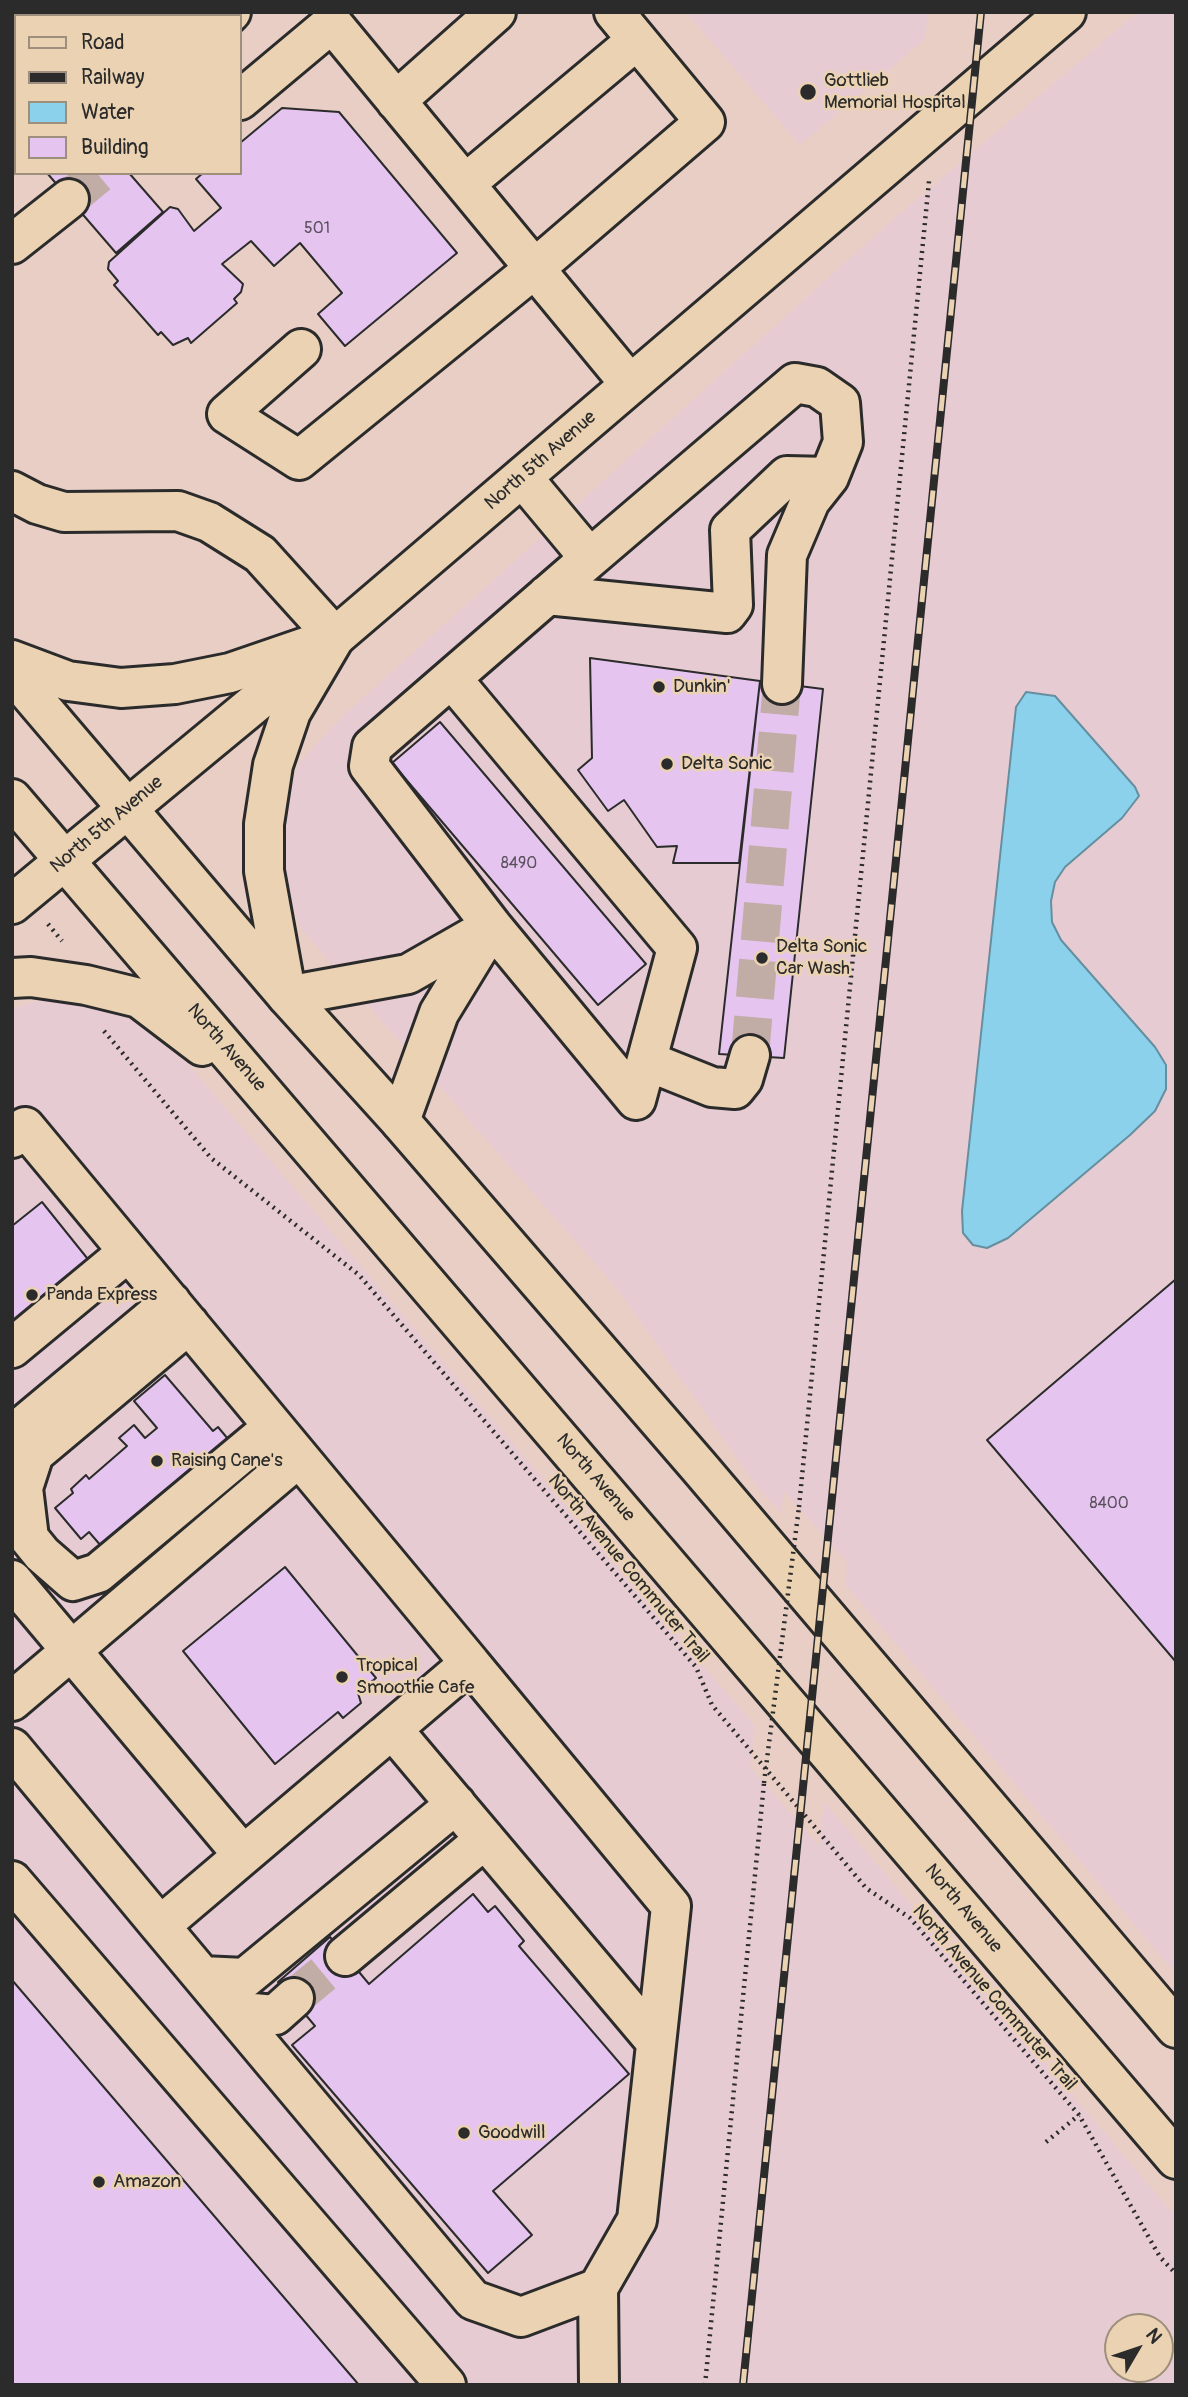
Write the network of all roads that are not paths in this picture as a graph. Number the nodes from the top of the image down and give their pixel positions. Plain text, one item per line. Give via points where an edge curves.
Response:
1 (496, 12) edge
2 (1066, 12) edge
3 (327, 18) edge
4 (625, 26) edge
5 (242, 98) edge
6 (396, 100) junction
7 (465, 184) junction
8 (69, 199) tunnel mouth
9 (12, 244) edge
10 (534, 269) junction
11 (301, 349) dead end
12 (630, 384) junction
13 (522, 477) junction
14 (829, 477) junction
15 (12, 491) edge
16 (582, 565) junction
17 (547, 595) junction
18 (335, 637) junction
19 (12, 660) edge
20 (12, 673) edge
21 (452, 679) junction
22 (782, 684) tunnel mouth
23 (12, 799) edge
24 (127, 808) junction
25 (65, 860) junction
26 (12, 904) edge
27 (492, 926) junction
28 (12, 978) edge
29 (287, 996) junction
30 (750, 1055) tunnel mouth
31 (647, 1061) junction
32 (274, 1105) junction
33 (400, 1121) junction
34 (12, 1138) edge
35 (128, 1252) junction
36 (180, 1313) junction
37 (12, 1348) edge
38 (273, 1427) junction
39 (12, 1435) edge
40 (299, 1457) junction
41 (21, 1528) edge
42 (12, 1580) edge
43 (71, 1650) junction
44 (470, 1664) junction
45 (12, 1700) edge
46 (393, 1730) junction
47 (12, 1748) edge
48 (456, 1804) junction
49 (485, 1839) junction
50 (243, 1855) junction
51 (12, 1881) edge
52 (160, 1926) junction
53 (345, 1956) tunnel mouth
54 (202, 1976) junction
55 (294, 1998) tunnel mouth
56 (231, 2011) junction
57 (1176, 2028) edge
58 (655, 2040) junction
59 (1176, 2159) edge
60 (598, 2288) junction
61 (446, 2385) edge
62 (599, 2385) edge

1 - 6 main road
2 - 12 main road, North 5th Avenue
3 - 5 main road
3 - 6 main road
4 - 7 main road
4 - 10 main road via 705,122
6 - 7 main road
7 - 10 main road
8 - 9 main road
10 - 11 main road via 299,460 227,414
10 - 12 main road
12 - 13 main road, North 5th Avenue
13 - 16 main road via 582,549
13 - 18 main road, North 5th Avenue
14 - 16 main road via 843,442 840,403 817,387 795,383
14 - 17 main road via 787,476 730,530 733,605 727,614
14 - 22 main road via 810,501 786,555
15 - 18 main road via 64,512 178,511 209,522 260,554
16 - 17 main road
17 - 21 main road
18 - 19 main road via 230,673 121,688 68,681
18 - 24 main road, North 5th Avenue
18 - 29 main road via 291,712 274,765 264,824 264,871
20 - 24 main road
21 - 27 main road via 372,747 369,765
21 - 31 main road via 677,948
23 - 25 main road, North Avenue
24 - 25 main road, North 5th Avenue
24 - 29 main road
25 - 26 main road, North 5th Avenue
25 - 32 main road, North Avenue
27 - 29 main road via 408,974
27 - 31 main road via 636,1100
27 - 33 main road via 439,1013
28 - 32 main road via 86,985 139,998
29 - 33 main road
30 - 31 main road via 735,1089 712,1087
32 - 59 main road, North Avenue
33 - 57 main road
34 - 35 main road via 25,1127
35 - 36 main road
35 - 37 main road
36 - 38 main road
36 - 39 main road
36 - 41 main road via 34,1454 23,1488
38 - 40 main road
38 - 41 main road via 98,1573 73,1581
40 - 43 main road
40 - 44 main road
42 - 43 main road
43 - 45 main road
43 - 50 main road
44 - 46 main road
44 - 58 main road via 671,1906
46 - 48 main road
46 - 50 main road
47 - 52 main road
48 - 49 main road
48 - 54 main road via 245,1978
49 - 53 main road
49 - 58 main road
50 - 52 main road
51 - 61 main road
52 - 54 main road
54 - 56 main road
55 - 56 main road via 275,2014
56 - 60 main road via 473,2300 521,2317
58 - 60 main road via 637,2220
60 - 62 main road

